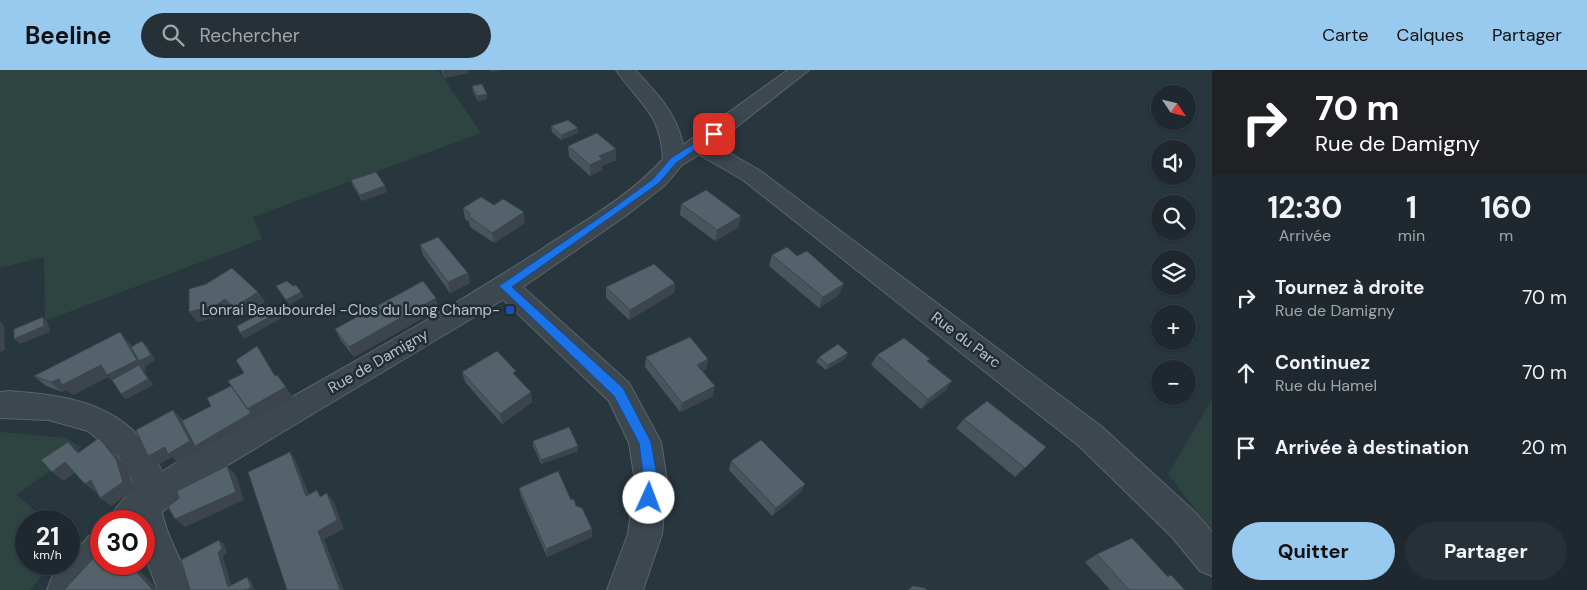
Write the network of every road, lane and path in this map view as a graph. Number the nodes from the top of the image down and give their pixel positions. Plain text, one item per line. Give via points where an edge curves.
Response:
1 (626, 70) edge
2 (800, 70) edge
3 (700, 145) junction
4 (674, 160) junction
5 (505, 286) junction
6 (0, 405) edge
7 (136, 510) edge
8 (139, 510) edge
9 (155, 539) edge
10 (1212, 559) edge
11 (90, 561) edge
12 (65, 590) edge
13 (176, 590) edge
14 (625, 590) edge

1 - 4 street via 668,120 674,140
2 - 3 street, Rue de Damigny
3 - 4 street, Rue de Damigny
3 - 10 street, Rue du Parc via 750,175 1090,436 1178,518
4 - 5 street, Rue de Damigny via 656,181
5 - 8 street, Rue de Damigny via 185,474
5 - 14 street via 619,392 645,442 651,481 645,534
6 - 7 street via 49,407 98,421 130,447 148,478
9 - 13 street
11 - 12 street

